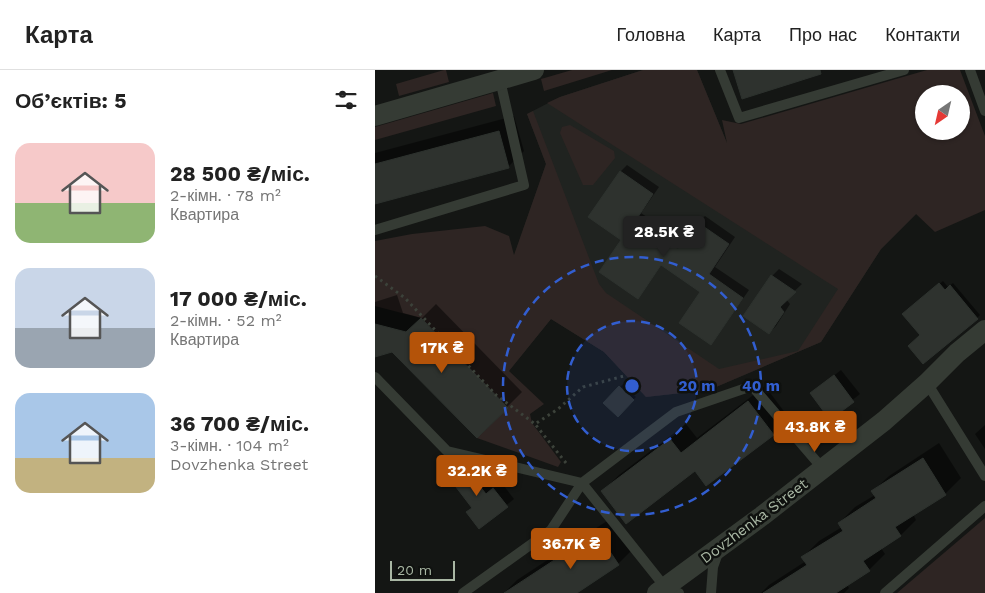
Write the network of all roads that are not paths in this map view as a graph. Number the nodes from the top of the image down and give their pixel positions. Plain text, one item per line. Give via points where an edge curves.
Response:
1 (534, 70) edge
2 (720, 70) edge
3 (904, 70) edge
4 (970, 70) edge
5 (500, 80) junction
6 (985, 111) edge
7 (375, 116) edge
8 (375, 230) edge
9 (985, 330) edge
10 (375, 377) edge
11 (927, 383) junction
12 (823, 469) junction
13 (985, 476) edge
14 (582, 483) junction
15 (985, 506) edge
16 (721, 546) junction
17 (667, 591) edge
18 (463, 593) edge
19 (711, 593) edge
20 (885, 593) edge

1 - 5 street
2 - 3 lane via 739,118
4 - 6 lane
5 - 7 street
5 - 8 lane via 524,185
9 - 11 street, Dovzhenka Street
10 - 14 lane via 447,451
11 - 12 street, Dovzhenka Street
11 - 13 lane
12 - 14 lane via 751,386 676,412
12 - 16 street, Dovzhenka Street
14 - 17 lane
14 - 18 lane via 551,530
15 - 20 lane
16 - 17 street, Dovzhenka Street
16 - 19 lane via 713,567

